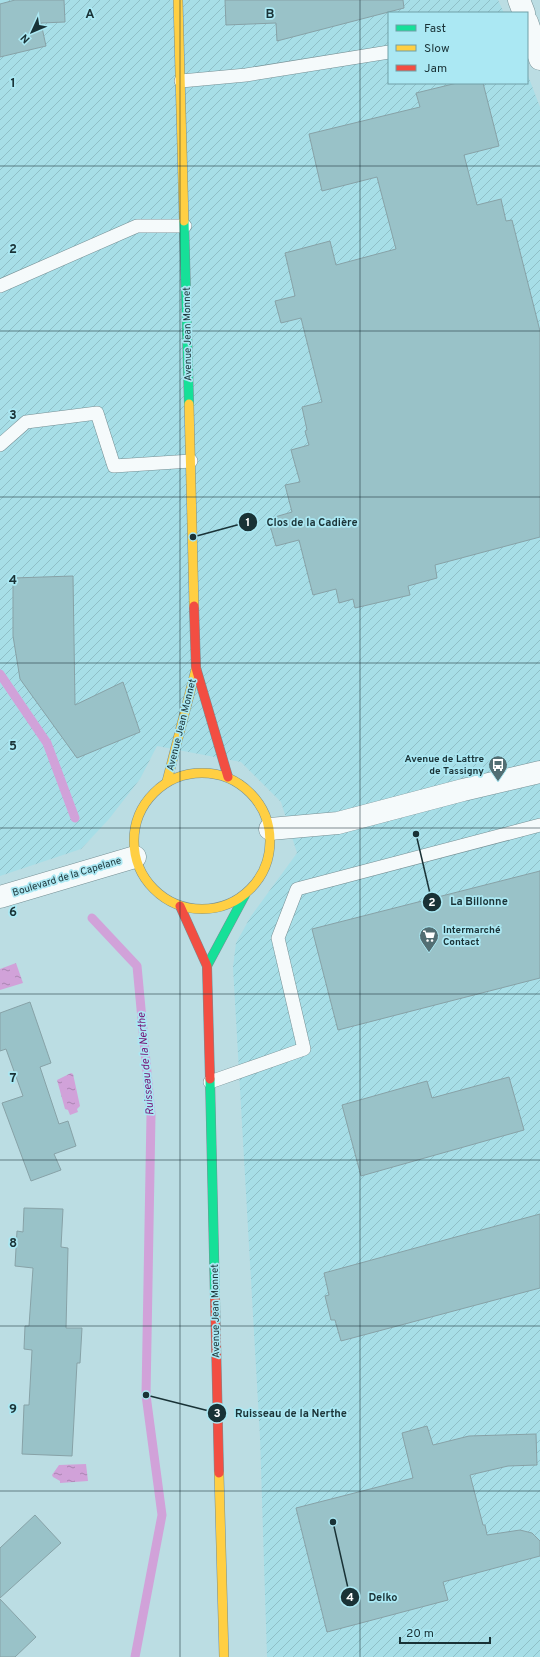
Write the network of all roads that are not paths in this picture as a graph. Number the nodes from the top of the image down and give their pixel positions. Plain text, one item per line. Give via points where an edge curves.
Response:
1 (178, 0) edge
2 (519, 0) edge
3 (524, 12) edge
4 (528, 25) edge
5 (388, 52) edge
6 (540, 59) edge
7 (181, 81) junction
8 (185, 226) junction
9 (0, 286) edge
10 (0, 445) edge
11 (191, 461) junction
12 (196, 668) junction
13 (540, 772) edge
14 (228, 777) junction
15 (168, 781) junction
16 (540, 825) edge
17 (270, 829) junction
18 (135, 857) junction
19 (245, 895) junction
20 (0, 897) edge
21 (180, 906) junction
22 (207, 966) junction
23 (210, 1082) junction
24 (224, 1657) edge

1 - 7 street, Avenue Jean Monnet
2 - 3 street
4 - 6 street
5 - 7 lane via 246,75
7 - 8 street, Avenue Jean Monnet
8 - 9 lane via 137,226
8 - 11 street, Avenue Jean Monnet
10 - 11 lane via 26,422 96,413 114,466
11 - 12 street, Avenue Jean Monnet
12 - 14 street, Avenue Jean Monnet
12 - 15 street, Avenue Jean Monnet
13 - 17 street via 338,823
14 - 15 street via 208,772 187,774
14 - 17 street via 248,789 262,807
15 - 18 street via 150,795 138,813 133,835
16 - 23 lane via 297,889 278,938 304,1049
17 - 19 street via 271,847 267,865 258,882
18 - 20 street, Boulevard de la Capelane
18 - 21 street via 144,878 160,895
19 - 21 street via 225,906 203,910
19 - 22 street, Avenue Jean Monnet
21 - 22 street, Avenue Jean Monnet
22 - 23 street, Avenue Jean Monnet
23 - 24 street, Avenue Jean Monnet

